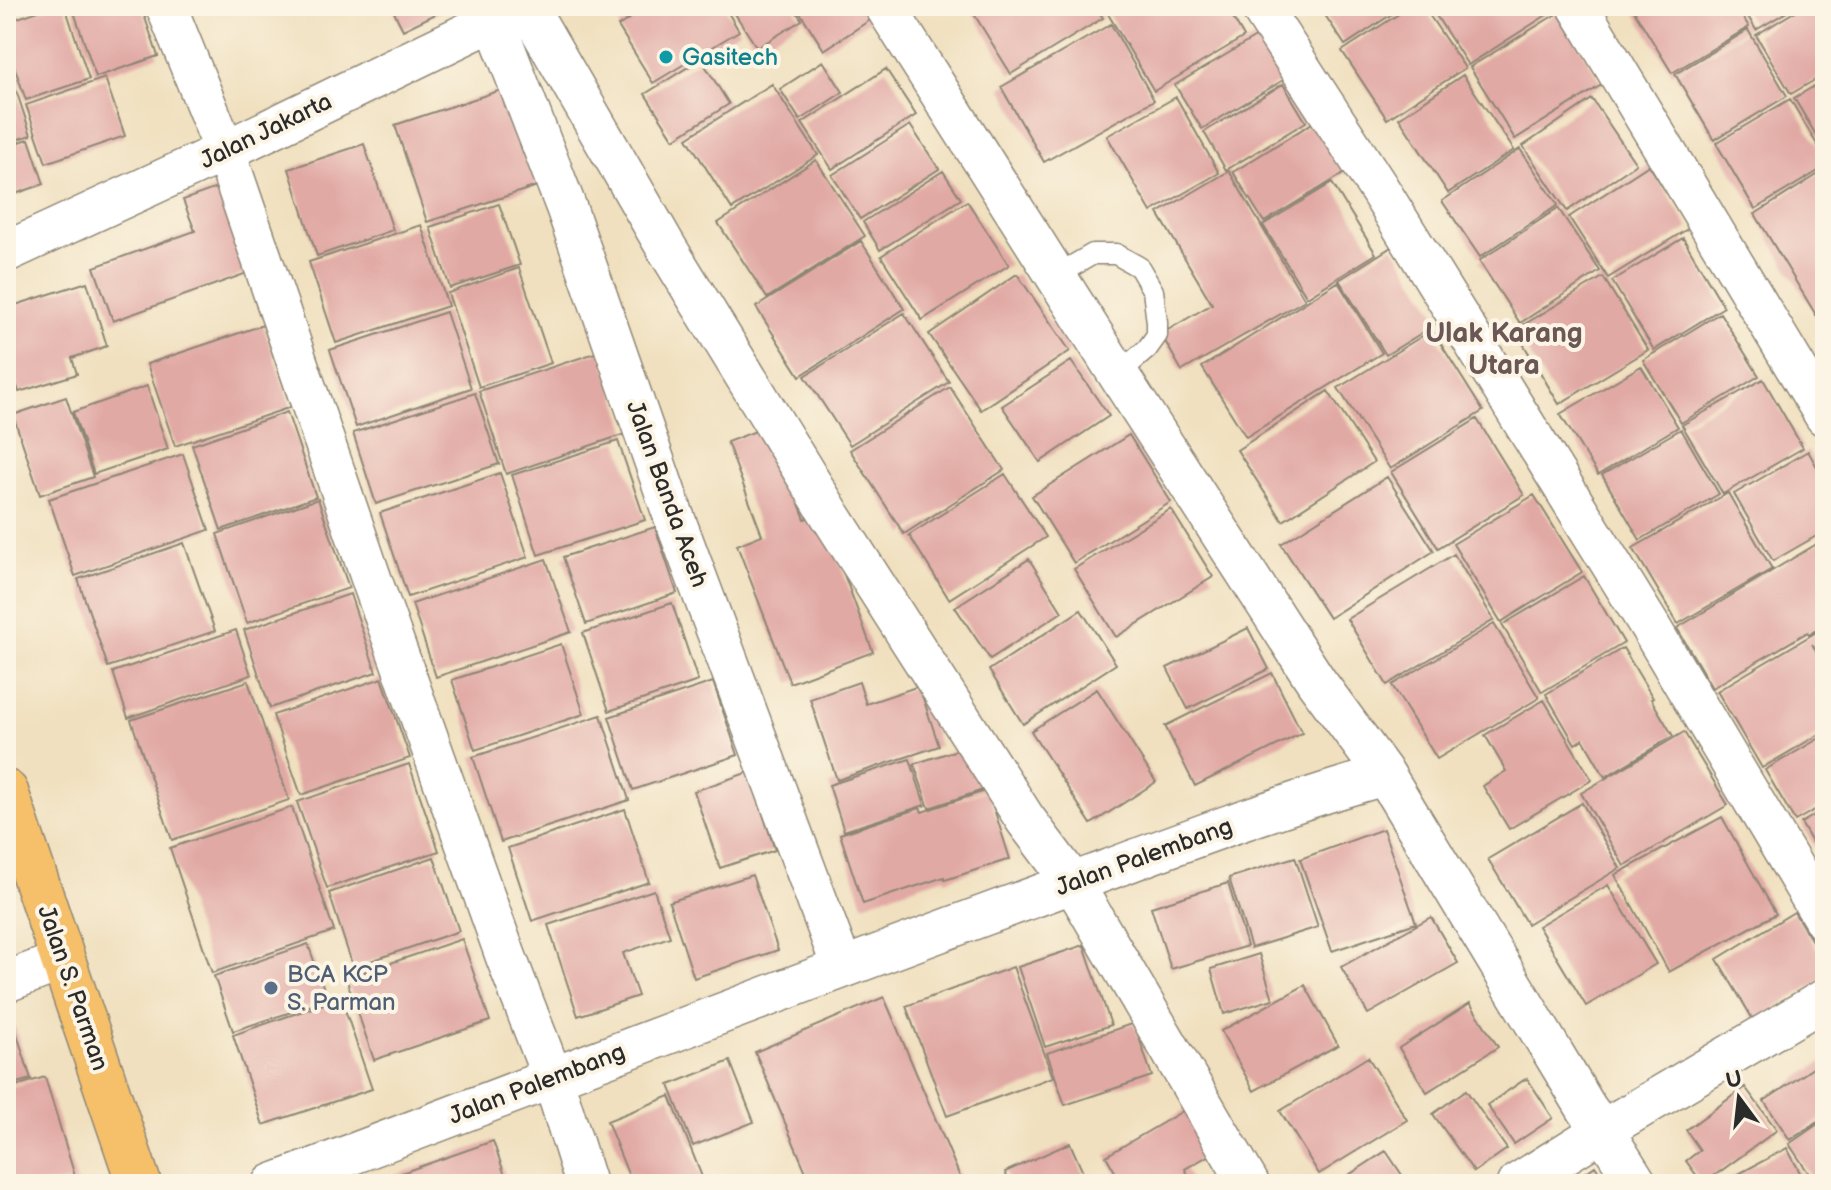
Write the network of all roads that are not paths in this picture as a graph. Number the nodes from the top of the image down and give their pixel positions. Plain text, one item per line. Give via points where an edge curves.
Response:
1 (166, 6) edge
2 (885, 6) edge
3 (1260, 6) edge
4 (1578, 6) edge
5 (515, 11) edge
6 (225, 151) junction
7 (6, 252) edge
8 (1055, 276) junction
9 (1118, 374) junction
10 (1825, 416) edge
11 (1385, 775) junction
12 (6, 792) edge
13 (1073, 883) junction
14 (1825, 921) edge
15 (64, 960) junction
16 (842, 967) junction
17 (6, 982) edge
18 (1825, 999) edge
19 (553, 1079) junction
20 (1603, 1130) junction
21 (139, 1184) edge
22 (273, 1184) edge
23 (586, 1184) edge
24 (1249, 1184) edge
25 (1517, 1184) edge
26 (1637, 1184) edge

1 - 6 street
2 - 8 street
3 - 14 street via 1649,625
4 - 10 street
5 - 6 street, Jalan Jakarta
5 - 13 street via 831,516 1025,819
5 - 16 street, Jalan Banda Aceh via 566,207 670,506
6 - 7 street, Jalan Jakarta
6 - 19 street via 382,611
8 - 9 street
8 - 9 lane via 1093,254 1116,254 1139,267 1153,291 1157,335
9 - 11 street via 1316,681
11 - 13 street, Jalan Palembang
11 - 20 street
12 - 15 main road, Jalan S. Parman
13 - 16 street, Jalan Palembang
13 - 24 street
15 - 17 street
15 - 21 main road, Jalan S. Parman
16 - 19 street, Jalan Palembang
18 - 20 street
19 - 22 street, Jalan Palembang
19 - 23 street
20 - 25 street
20 - 26 street

